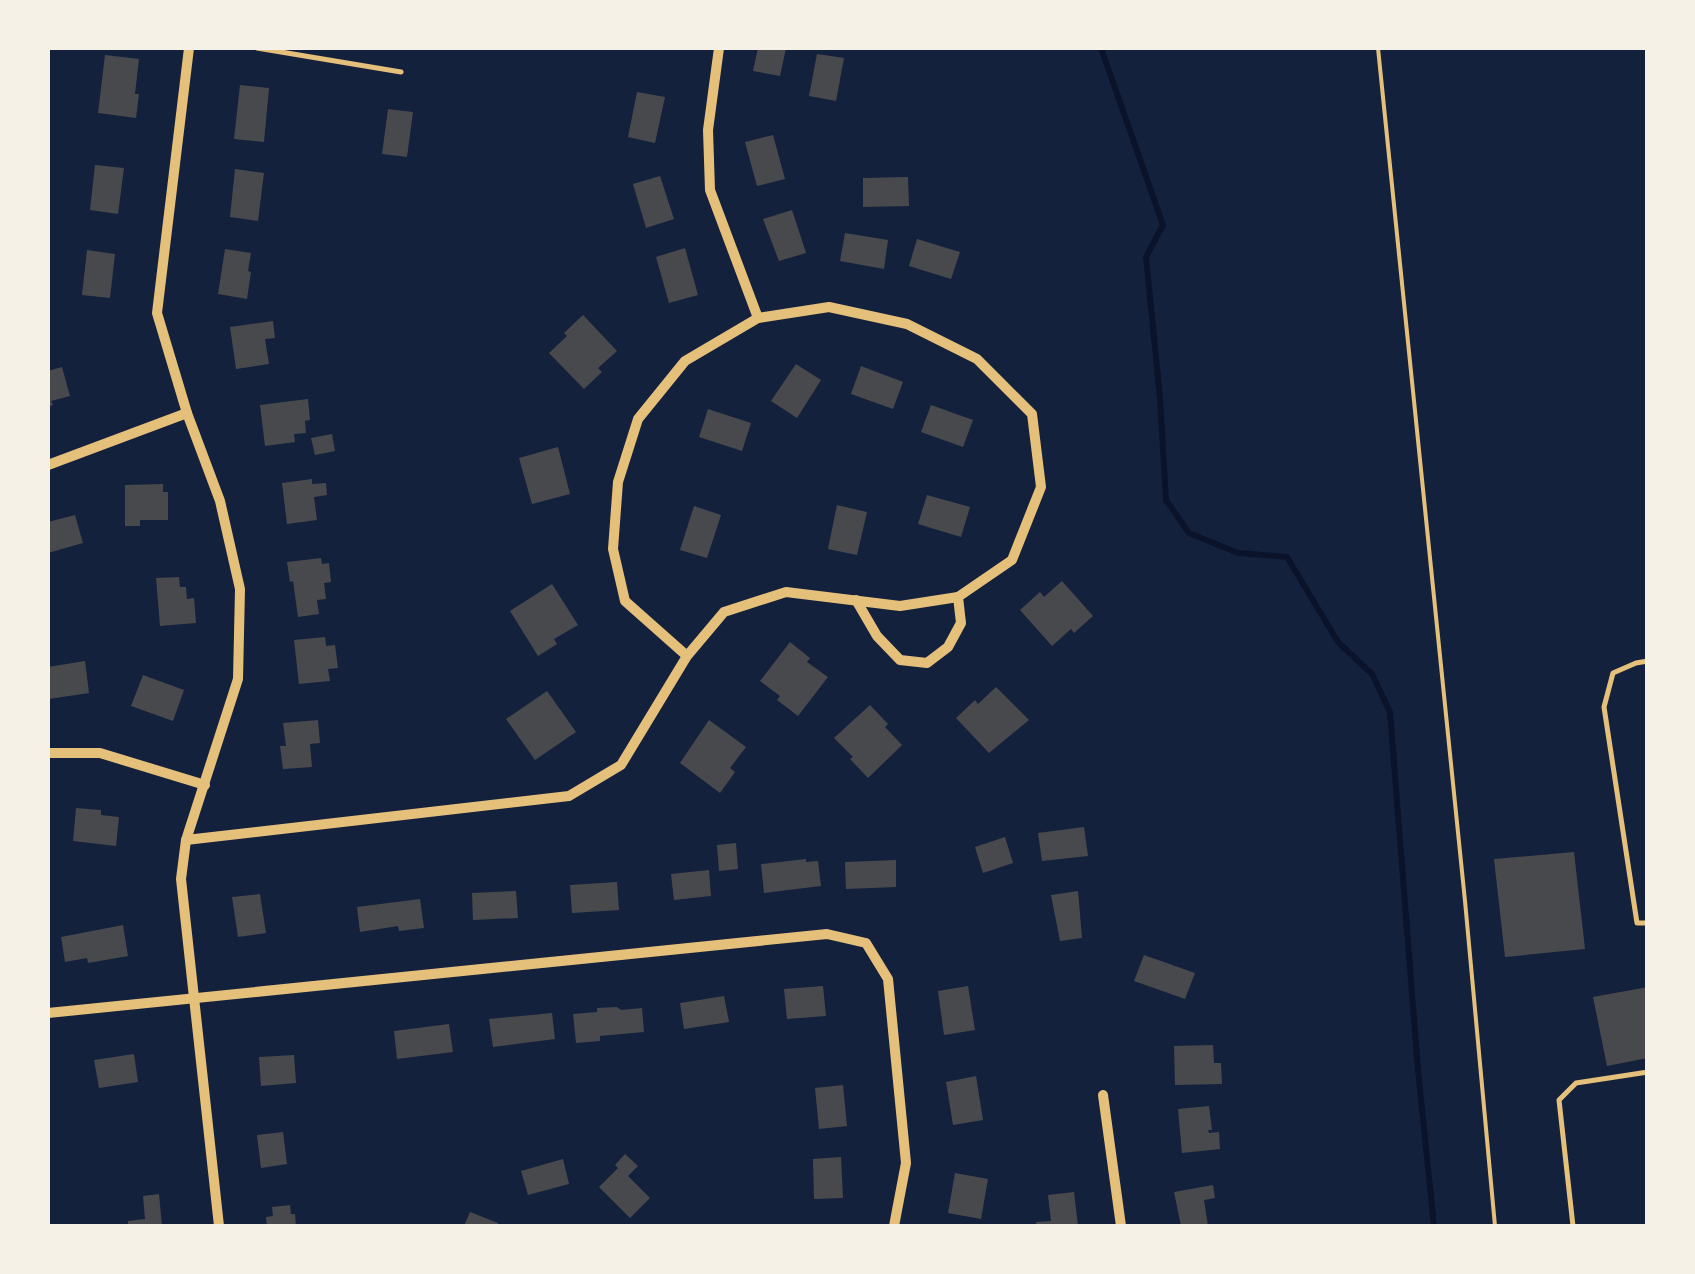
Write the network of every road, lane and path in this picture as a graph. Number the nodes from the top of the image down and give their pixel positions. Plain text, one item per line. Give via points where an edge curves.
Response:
1 (189, 48) edge
2 (257, 48) edge
3 (720, 48) edge
4 (1378, 48) edge
5 (401, 72) dead end
6 (758, 318) junction
7 (187, 413) junction
8 (48, 465) edge
9 (958, 596) junction
10 (856, 600) junction
11 (687, 656) junction
12 (1648, 661) edge
13 (48, 753) edge
14 (205, 785) junction
15 (186, 840) junction
16 (1648, 923) edge
17 (194, 997) junction
18 (48, 1013) edge
19 (1648, 1072) edge
20 (1103, 1095) dead end
21 (218, 1226) edge
22 (894, 1226) edge
23 (1121, 1226) edge
24 (1496, 1226) edge
25 (1573, 1226) edge

1 - 7 street via 157,313
2 - 5 lane
3 - 6 street via 708,130 710,190
4 - 24 path
6 - 9 street via 829,307 907,324 977,359 1032,414 1041,487 1012,560
6 - 11 street via 685,361 638,420 618,482 613,550 625,601
7 - 8 street
7 - 14 street via 220,500 240,588 238,679
9 - 10 street via 900,606
9 - 10 street via 961,622 948,646 927,663 900,660
10 - 11 street via 786,592 724,612
11 - 15 street via 621,764 569,796
12 - 16 lane via 1613,673 1604,707 1637,923
13 - 14 street via 100,753
14 - 15 street
15 - 17 street via 181,880
17 - 18 street
17 - 21 street
17 - 22 street via 827,934 866,943 888,979 906,1163
19 - 25 lane via 1576,1083 1559,1100
20 - 23 street

